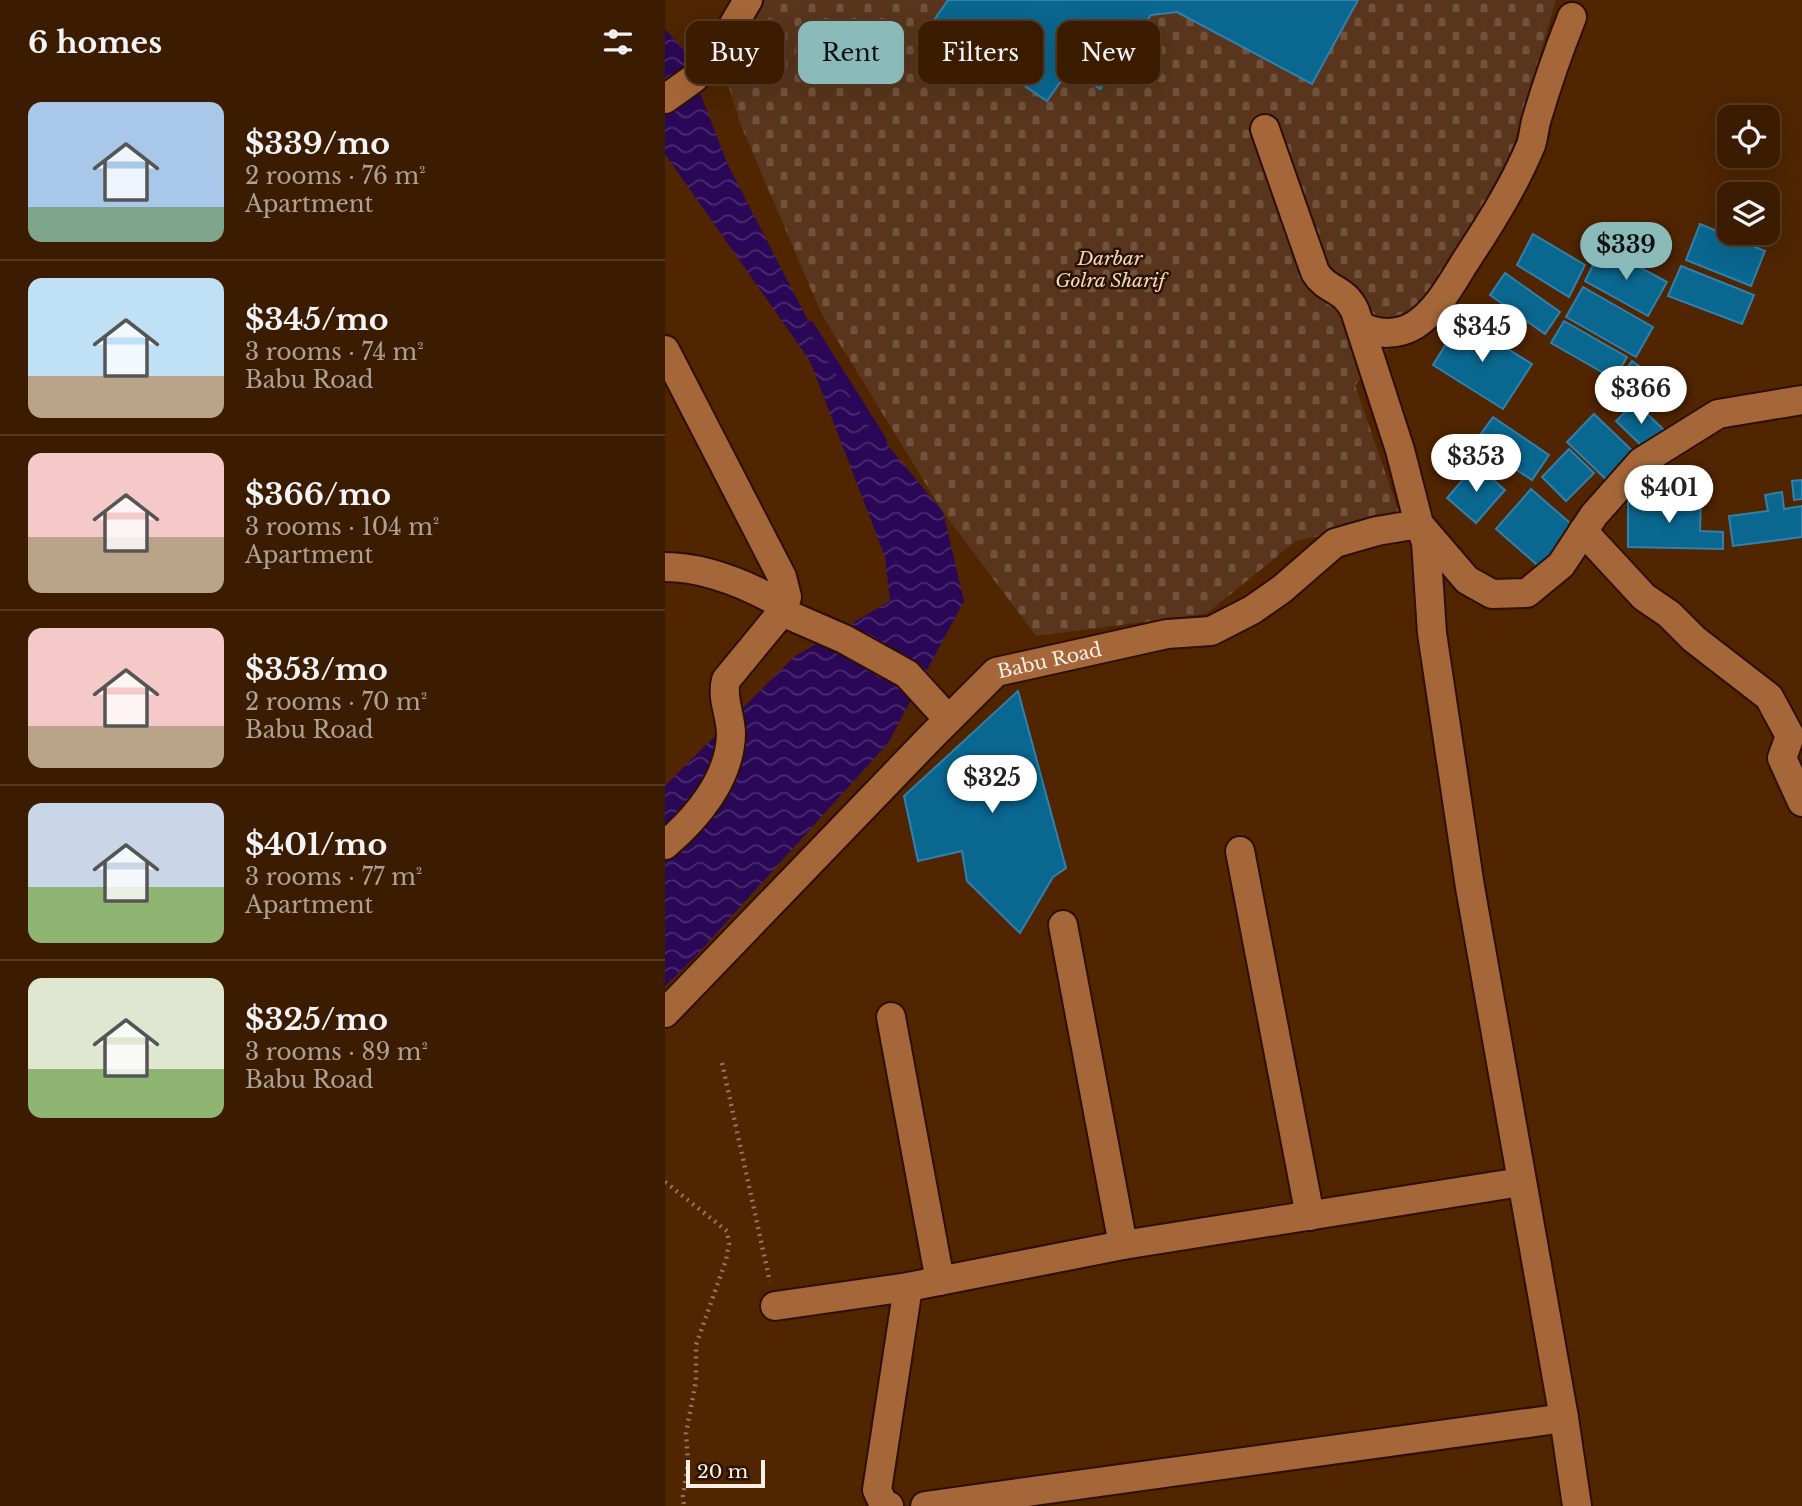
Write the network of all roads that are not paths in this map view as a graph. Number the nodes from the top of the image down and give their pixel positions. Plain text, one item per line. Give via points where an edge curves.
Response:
1 (748, 0) edge
2 (1572, 17) dead end
3 (665, 99) edge
4 (1265, 129) dead end
5 (1360, 325) junction
6 (665, 350) edge
7 (1802, 400) edge
8 (1419, 524) junction
9 (1583, 531) junction
10 (665, 567) edge
11 (784, 609) junction
12 (948, 719) junction
13 (1796, 735) edge
14 (1802, 802) edge
15 (665, 845) edge
16 (1240, 851) dead end
17 (1063, 925) dead end
18 (665, 1013) edge
19 (891, 1017) dead end
20 (1521, 1182) junction
21 (1310, 1216) junction
22 (1123, 1245) junction
23 (940, 1281) junction
24 (908, 1287) junction
25 (775, 1306) road end
26 (1564, 1418) junction
27 (889, 1506) edge
28 (925, 1506) edge
29 (1577, 1506) edge

1 - 3 street via 714,58
2 - 5 street via 1523,163 1459,273 1415,326 1382,334
4 - 5 street via 1315,272 1321,282 1350,299
5 - 8 street via 1401,450
6 - 11 street via 782,578
7 - 9 street via 1718,414 1641,462
8 - 9 street via 1467,580 1492,594 1527,593 1561,565
8 - 12 street, Babu Road via 1335,542 1252,611 1210,631 1167,634 996,673
8 - 20 street via 1426,542 1432,633 1469,887
9 - 13 street via 1644,597 1769,697
10 - 11 street via 715,576 756,590
11 - 12 street via 907,674
11 - 15 street via 726,680 731,733 722,772 700,810
12 - 18 street, Babu Road
13 - 14 street via 1782,758
16 - 21 street
17 - 22 street
19 - 23 street
20 - 21 street
20 - 26 street
21 - 22 street
22 - 23 street
23 - 24 street
24 - 25 street
24 - 27 street via 877,1490
26 - 28 street
26 - 29 street

